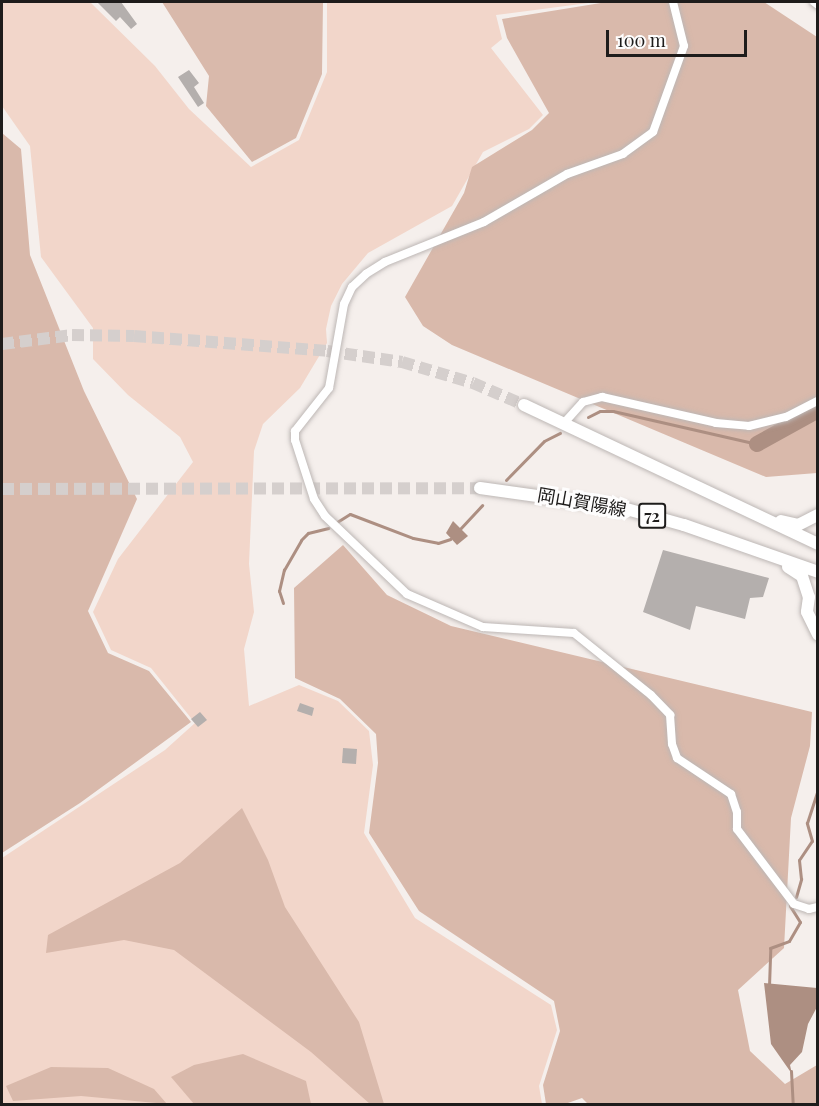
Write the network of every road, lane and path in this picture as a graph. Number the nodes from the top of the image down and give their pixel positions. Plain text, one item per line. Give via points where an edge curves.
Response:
1 (673, 2) edge
2 (814, 2) edge
3 (818, 5) edge
4 (818, 401) edge
5 (524, 405) tunnel mouth
6 (565, 422) junction
7 (480, 488) tunnel mouth
8 (735, 506) junction
9 (818, 515) edge
10 (705, 532) junction
11 (818, 544) edge
12 (818, 572) edge
13 (818, 588) edge
14 (809, 597) junction
15 (818, 635) edge
16 (818, 907) edge

1 - 16 street via 684,46 653,132 623,154 567,174 484,222 385,262 366,274 352,287 344,304 329,388 295,431 295,440 314,499 325,516 406,594 483,627 574,633 651,694 670,715 677,758 730,794 737,812 737,829 794,904
2 - 3 street
4 - 6 street via 786,417 749,426 716,423 602,397 583,402
5 - 6 main road
6 - 8 main road
7 - 10 main road, 岡山賀陽線 / 72 via 623,508
8 - 9 main road via 798,525
8 - 11 main road
10 - 12 main road, 岡山賀陽線 / 72
10 - 14 main road via 722,544 794,570 802,576
13 - 14 main road
14 - 15 main road via 807,612

